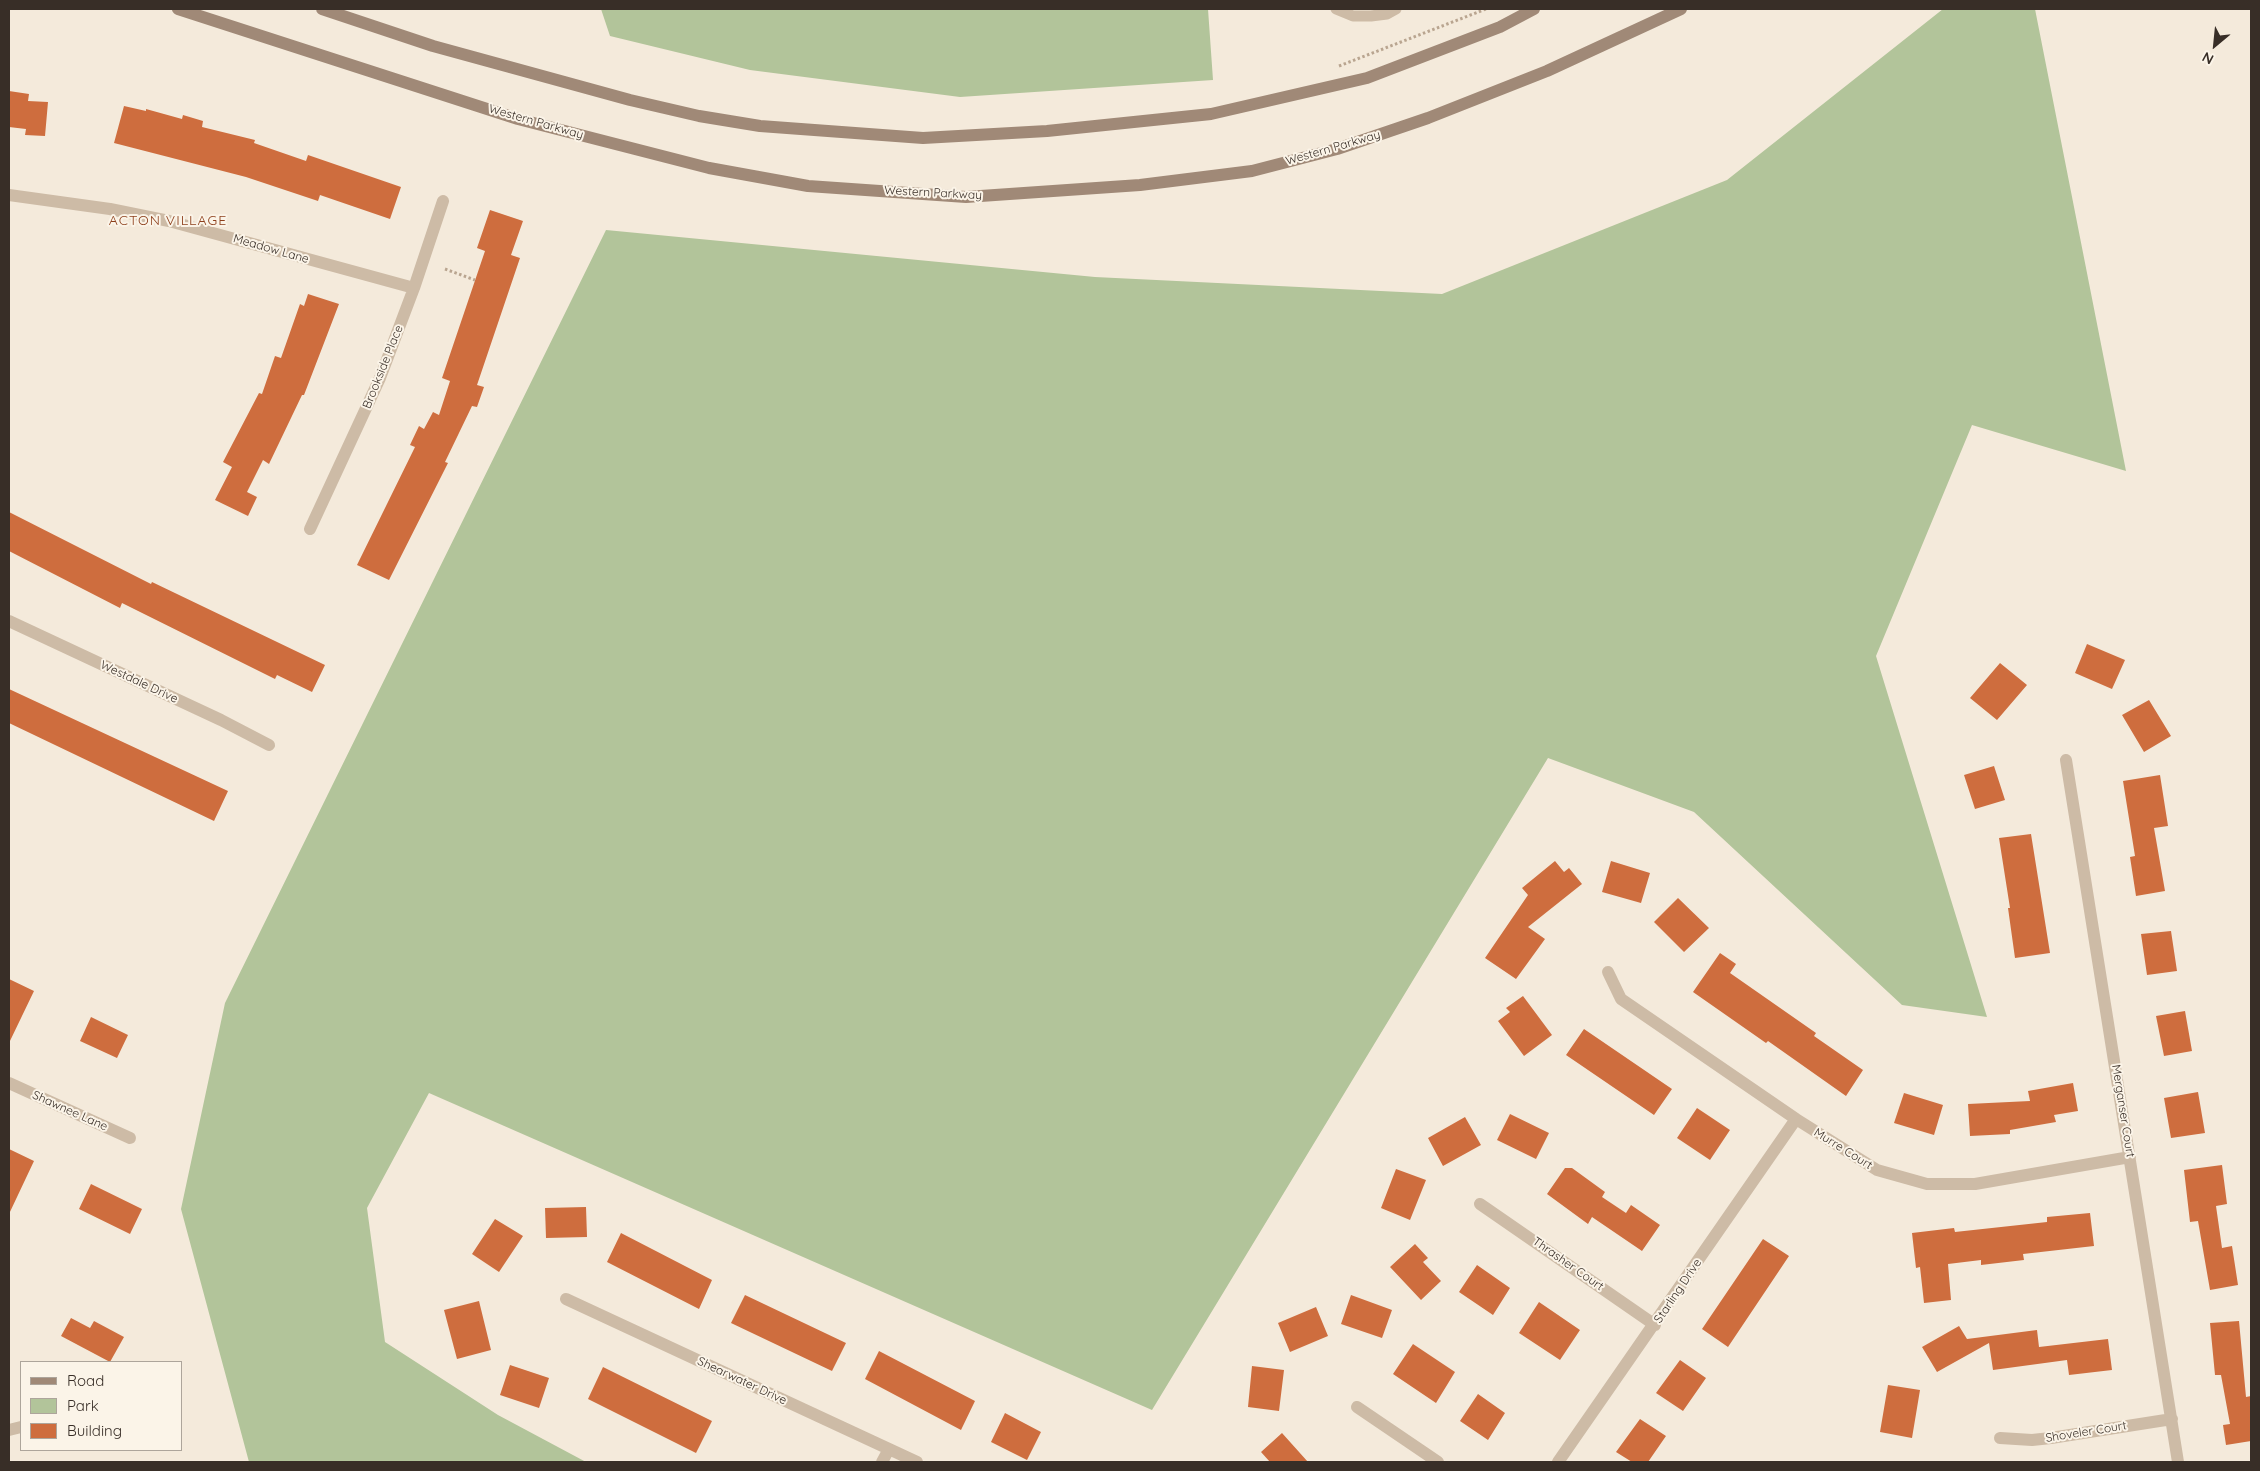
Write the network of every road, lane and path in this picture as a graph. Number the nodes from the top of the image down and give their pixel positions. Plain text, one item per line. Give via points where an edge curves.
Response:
1 (178, 9) edge
2 (322, 9) edge
3 (1336, 9) edge
4 (1396, 9) edge
5 (1486, 9) edge
6 (1534, 9) edge
7 (1681, 9) edge
8 (1338, 66) dead end
9 (9, 195) edge
10 (443, 201) dead end
11 (444, 270) dead end
12 (475, 280) dead end
13 (414, 288) junction
14 (310, 529) dead end
15 (9, 621) edge
16 (269, 745) dead end
17 (2066, 760) dead end
18 (1608, 972) dead end
19 (9, 1083) edge
20 (1796, 1119) junction
21 (130, 1138) dead end
22 (2130, 1157) junction
23 (1480, 1204) dead end
24 (566, 1300) dead end
25 (1655, 1325) junction
26 (1356, 1407) dead end
27 (2172, 1418) junction
28 (2000, 1438) dead end
29 (889, 1449) junction
30 (882, 1462) edge
31 (917, 1462) edge
32 (1438, 1462) edge
33 (1558, 1462) edge
34 (2178, 1462) edge

1 - 7 main road, Western Parkway via 518,118 709,168 808,186 966,197 1140,185 1252,171 1337,149 1428,118 1547,71
2 - 6 main road via 433,46 699,116 760,126 923,138 1047,131 1211,114 1367,78 1500,27
3 - 4 lane via 1353,16 1371,16
5 - 8 path
9 - 13 street, Meadow Lane via 110,209 169,222
10 - 13 street, Brookside Place
11 - 12 path
13 - 14 street, Brookside Place via 380,378
15 - 16 street, Westdale Drive
17 - 22 street, Merganser Court
18 - 20 street, Murre Court via 1621,999
19 - 21 street, Shawnee Lane
20 - 22 street, Murre Court via 1877,1170 1928,1184 1975,1184
20 - 25 street, Starling Drive
22 - 27 street, Merganser Court
23 - 25 street, Thrasher Court
24 - 29 street, Shearwater Drive
25 - 33 street, Starling Drive
26 - 32 street
27 - 28 street, Shoveler Court via 2051,1438
27 - 34 street, Merganser Court
29 - 30 street
29 - 31 street, Shearwater Drive

